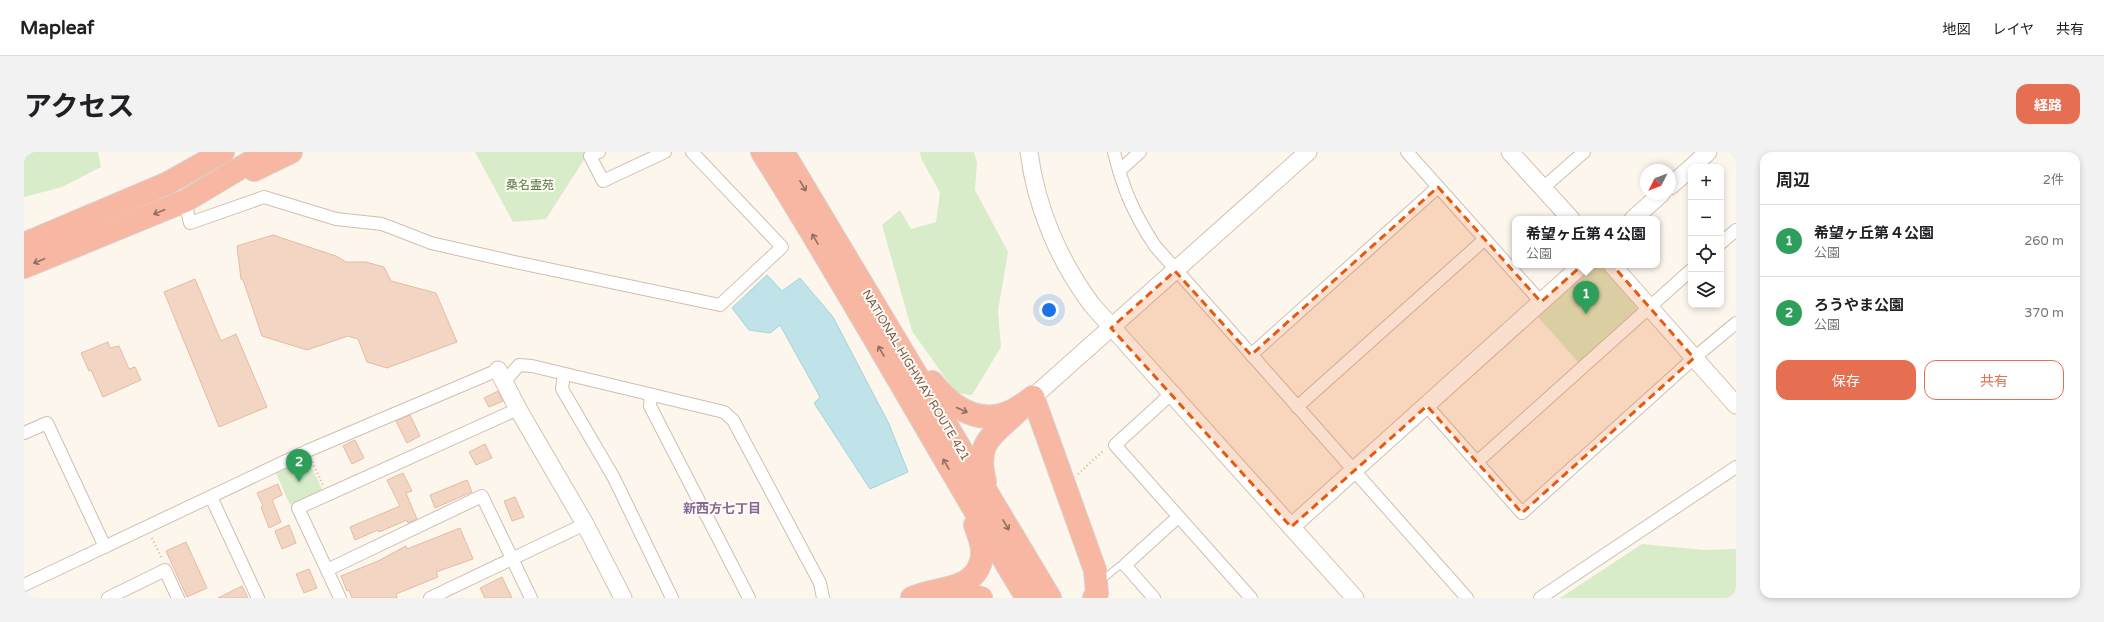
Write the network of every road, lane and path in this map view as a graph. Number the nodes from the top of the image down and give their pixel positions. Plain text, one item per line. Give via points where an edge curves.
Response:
1 (200, 152) edge
2 (223, 152) edge
3 (267, 152) edge
4 (291, 152) edge
5 (599, 152) edge
6 (665, 152) edge
7 (692, 152) edge
8 (762, 152) edge
9 (783, 152) edge
10 (1029, 152) edge
11 (1114, 152) edge
12 (1140, 152) edge
13 (1308, 152) edge
14 (1407, 152) edge
15 (1510, 152) edge
16 (1584, 152) edge
17 (1708, 152) edge
18 (1694, 164) edge
19 (1688, 170) edge
20 (1119, 171) junction
21 (1676, 181) edge
22 (1438, 187) junction
23 (1543, 188) junction
24 (1654, 200) edge
25 (184, 201) junction
26 (1568, 216) edge
27 (1636, 216) edge
28 (1736, 230) edge
29 (1485, 239) junction
30 (24, 240) edge
31 (1724, 240) edge
32 (24, 244) edge
33 (24, 267) edge
34 (1579, 268) edge
35 (1615, 268) edge
36 (1175, 271) junction
37 (1689, 272) edge
38 (1542, 302) junction
39 (874, 306) junction
40 (1649, 307) junction
41 (1736, 323) edge
42 (1111, 328) junction
43 (1251, 355) junction
44 (1694, 358) junction
45 (564, 374) junction
46 (501, 376) junction
47 (1171, 394) junction
48 (651, 395) junction
49 (1033, 397) junction
50 (1736, 405) edge
51 (1427, 406) junction
52 (1298, 407) junction
53 (518, 409) junction
54 (24, 433) edge
55 (1115, 445) junction
56 (307, 451) junction
57 (1476, 462) junction
58 (1736, 467) edge
59 (1353, 470) junction
60 (1072, 479) dead end
61 (327, 494) junction
62 (989, 495) junction
63 (211, 497) junction
64 (966, 497) junction
65 (1178, 517) junction
66 (585, 524) junction
67 (147, 527) junction
68 (1291, 527) junction
69 (105, 547) junction
70 (512, 559) junction
71 (1125, 565) junction
72 (165, 570) junction
73 (327, 570) junction
74 (1107, 576) dead end
75 (24, 585) edge
76 (938, 589) junction
77 (108, 598) edge
78 (178, 598) edge
79 (258, 598) edge
80 (340, 598) edge
81 (430, 598) edge
82 (531, 598) edge
83 (623, 598) edge
84 (672, 598) edge
85 (749, 598) edge
86 (823, 598) edge
87 (912, 598) edge
88 (981, 598) edge
89 (1027, 598) edge
90 (1050, 598) edge
91 (1094, 598) edge
92 (1154, 598) edge
93 (1251, 598) edge
94 (1355, 598) edge
95 (1467, 598) edge
96 (1540, 598) edge

1 - 30 highway via 147,182
2 - 32 highway via 168,183
3 - 25 highway
4 - 25 highway
5 - 6 street via 590,156 603,181
7 - 25 street via 782,247 720,305 510,262 431,243 382,224 336,219 264,197 190,223
64 -> 8 highway, NATIONAL HIGHWAY ROUTE 421 via 801,214
9 -> 39 highway, NATIONAL HIGHWAY ROUTE 421
10 - 42 street via 1032,178 1061,254 1082,291
11 - 20 street
12 - 20 street
13 - 36 street
14 - 22 street
15 - 23 street
16 - 23 street
17 - 18 street
19 - 21 street
20 - 36 street via 1137,219
22 - 29 street
22 - 43 street
23 - 26 street
24 - 27 street
25 -> 33 highway
28 - 31 street
29 - 38 street
29 - 52 street
34 - 38 street
35 - 40 street
36 - 42 street
36 - 43 street
37 - 40 street
38 - 51 street
39 -> 49 highway via 905,342 943,396 960,410 977,415 996,416 1014,410
39 - 62 highway, NATIONAL HIGHWAY ROUTE 421
40 - 44 street
40 - 57 street
41 - 44 street
42 - 47 street
42 - 49 street
43 - 52 street
44 - 50 street
44 - 57 street via 1522,513
45 - 46 street via 519,365
45 - 48 street
45 - 84 street via 562,389 614,478
46 - 53 street
46 - 56 street
47 - 55 street
47 - 68 street
48 - 85 street via 650,406
48 - 86 street via 724,412 733,420 820,583
49 - 62 highway via 984,446 981,461
49 - 91 highway via 1096,570 1097,593
51 - 57 street
51 - 59 street
52 - 59 street
53 - 61 street
53 - 66 street
54 - 69 street via 47,422
55 - 60 path via 1109,446
55 - 65 street
56 - 61 path
56 - 63 street
58 - 96 street
59 - 68 street
59 - 95 street
61 - 73 street via 298,508
62 -> 90 highway, NATIONAL HIGHWAY ROUTE 421
63 - 67 street
63 - 79 street
64 - 76 highway via 982,545 982,563 970,580
64 - 89 highway, NATIONAL HIGHWAY ROUTE 421
65 - 71 street
65 - 93 street
66 - 70 street
66 - 83 street
67 - 69 street
67 - 72 path
68 - 94 street
69 - 75 street
70 - 73 street via 482,496
70 - 81 street
70 - 82 street
71 - 74 lane via 1119,566
71 - 92 street
72 - 77 street
72 - 78 street
73 - 80 street
76 - 87 highway
76 - 88 highway

